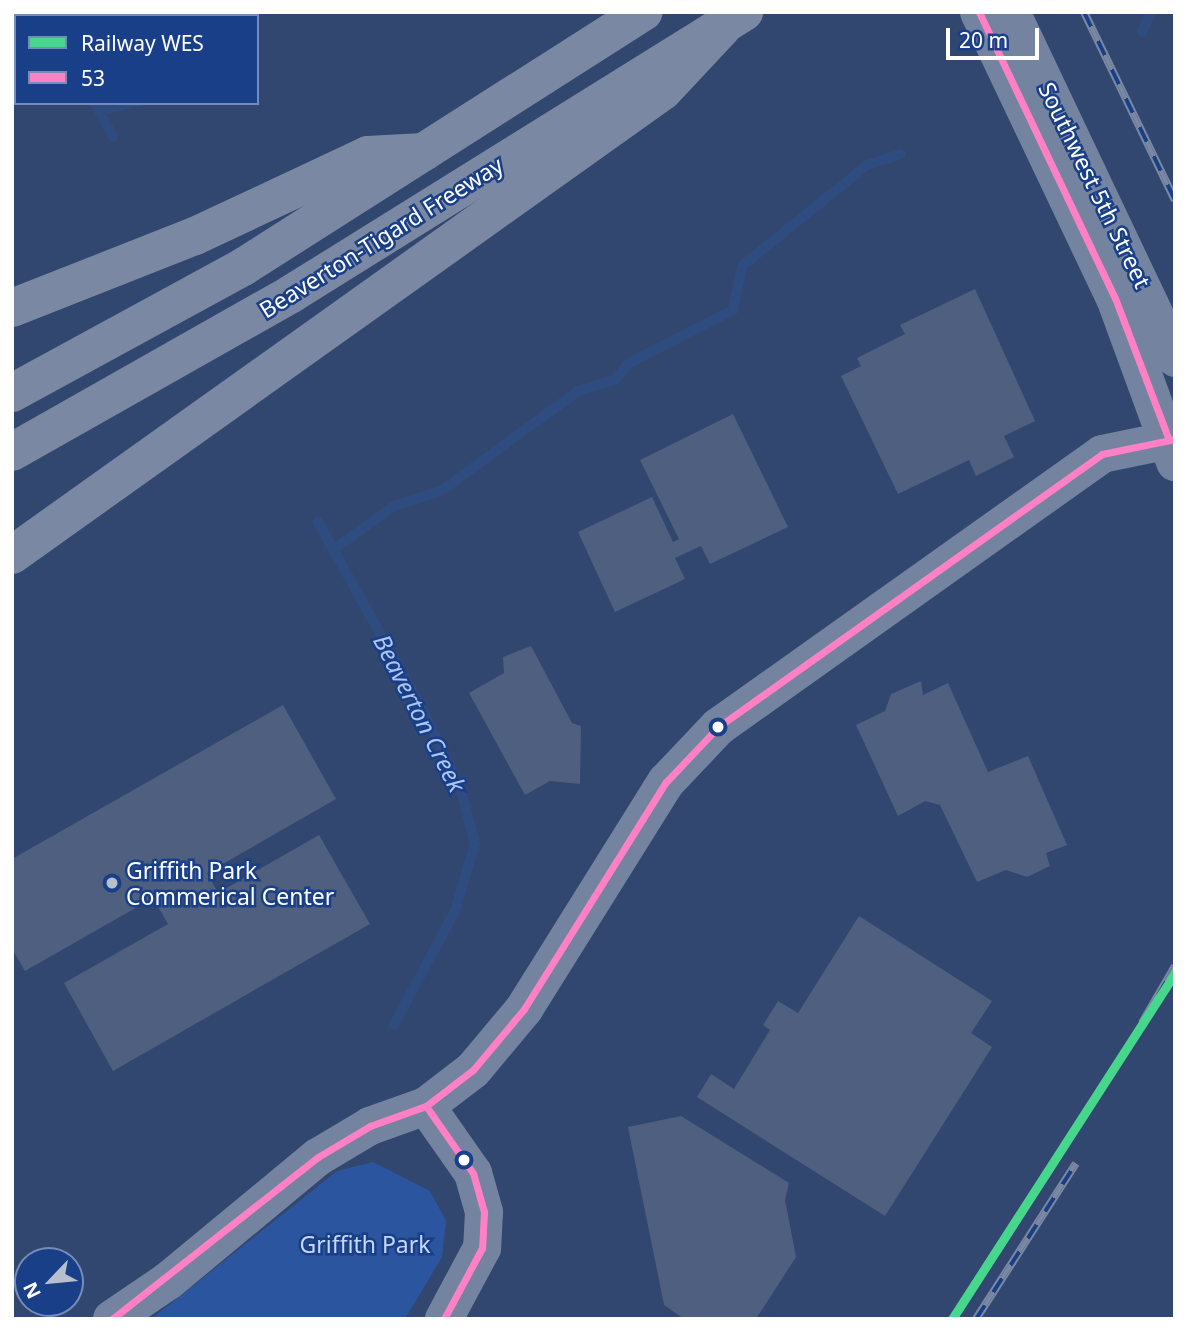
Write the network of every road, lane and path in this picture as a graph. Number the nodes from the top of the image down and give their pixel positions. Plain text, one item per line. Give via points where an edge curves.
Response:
1 (644, 12) edge
2 (979, 12) edge
3 (1011, 12) edge
4 (733, 20) edge
5 (430, 152) junction
6 (12, 309) edge
7 (1175, 359) edge
8 (12, 393) edge
9 (1173, 447) edge
10 (12, 452) edge
11 (12, 555) edge
12 (426, 1106) junction
13 (112, 1319) edge
14 (444, 1319) edge

1 - 5 highway, Beaverton-Tigard Freeway
2 - 9 street, Southwest 5th Street via 1115,298
3 - 7 street, Southwest 5th Street
4 - 10 highway, Beaverton-Tigard Freeway via 646,69 291,294
4 - 11 highway via 663,91
5 - 6 highway via 368,155 195,236
5 - 8 highway, Beaverton-Tigard Freeway via 243,267
9 - 12 street via 1102,454 718,727 666,782 496,1046
12 - 13 street via 370,1126 318,1157 169,1281
12 - 14 street via 473,1172 484,1212 479,1255

